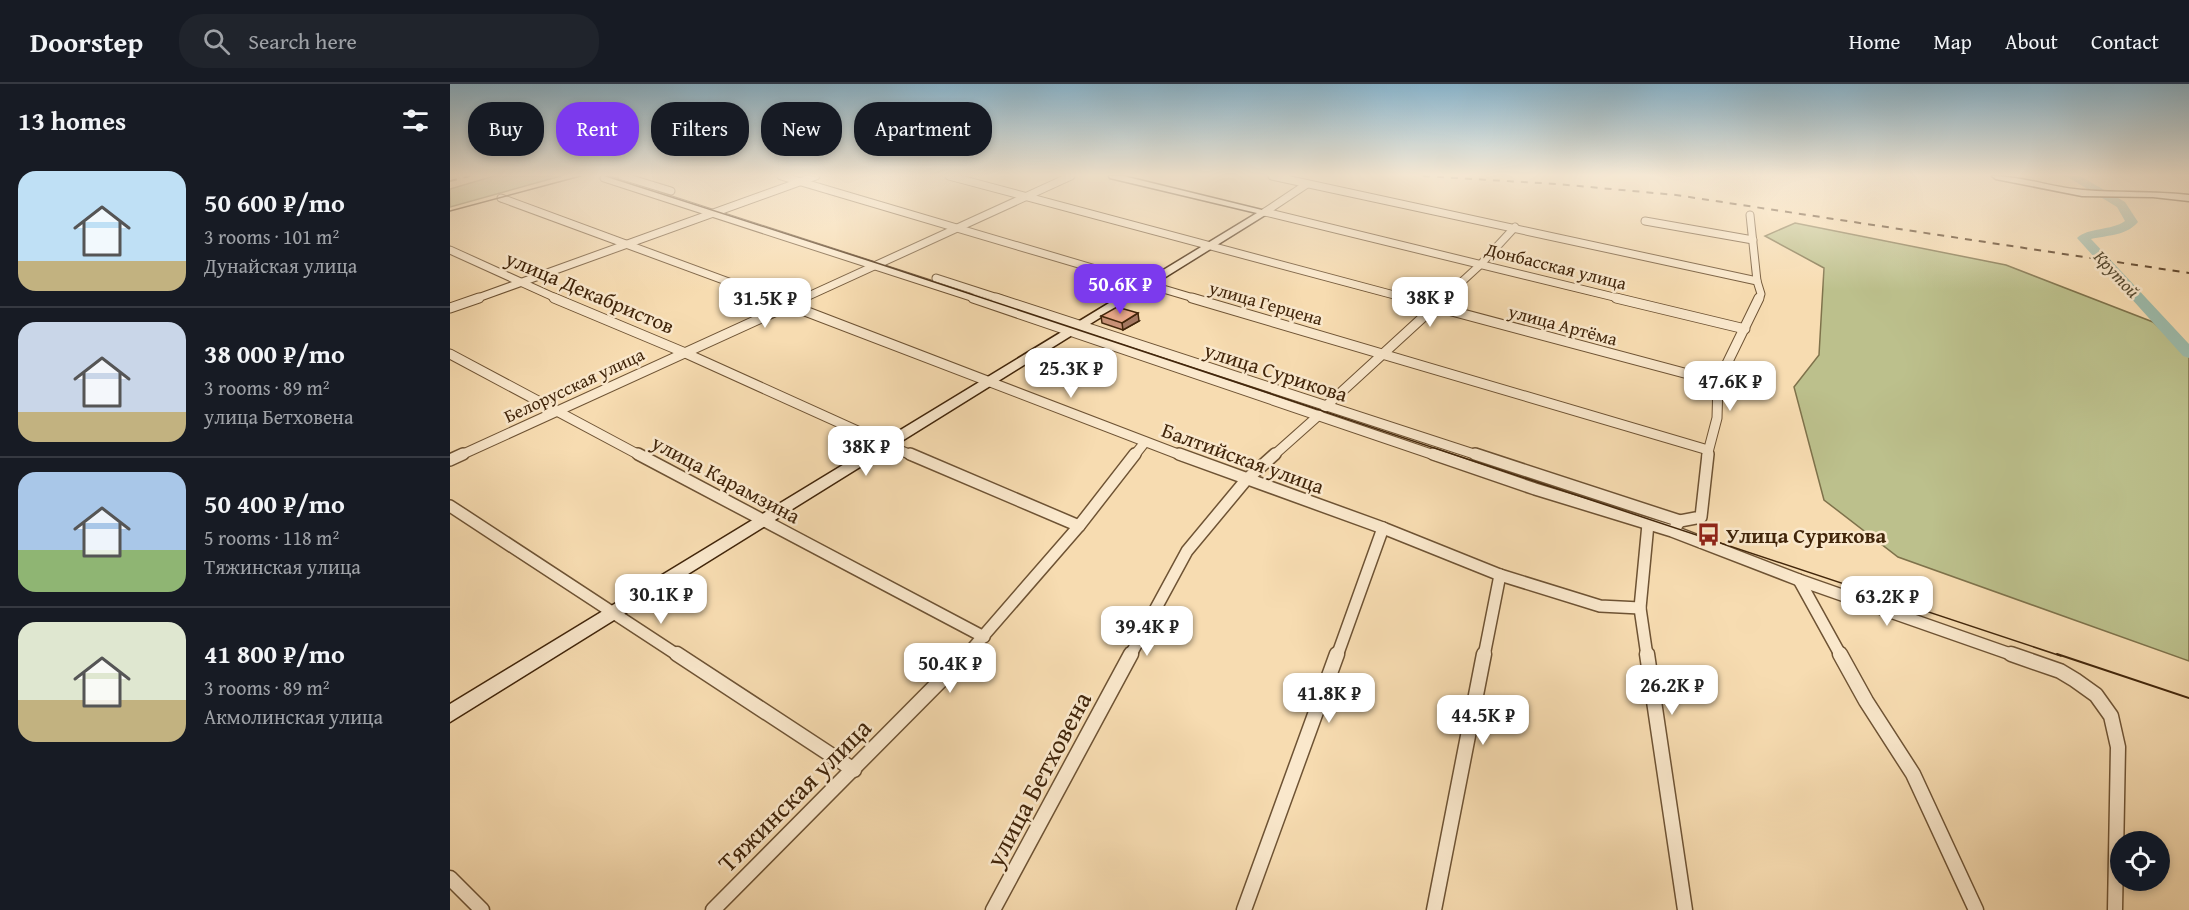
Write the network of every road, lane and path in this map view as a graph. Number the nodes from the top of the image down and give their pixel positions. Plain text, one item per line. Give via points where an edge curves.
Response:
1 (546, 215) edge
2 (711, 215) edge
3 (721, 215) edge
4 (743, 215) edge
5 (913, 215) edge
6 (983, 215) edge
7 (1090, 215) edge
8 (1262, 215) edge
9 (1271, 215) edge
10 (1451, 215) edge
11 (1750, 215) dead end
12 (1645, 221) dead end
13 (956, 227) junction
14 (1515, 228) junction
15 (1753, 240) junction
16 (625, 244) junction
17 (1208, 247) junction
18 (450, 250) edge
19 (883, 260) junction
20 (874, 264) junction
21 (1480, 265) junction
22 (1757, 282) junction
23 (519, 283) junction
24 (1147, 284) junction
25 (788, 304) junction
26 (1433, 307) junction
27 (450, 308) edge
28 (1075, 329) junction
29 (1745, 329) junction
30 (683, 352) junction
31 (1383, 353) junction
32 (450, 354) edge
33 (988, 382) junction
34 (1718, 382) junction
35 (557, 410) junction
36 (1322, 411) junction
37 (1145, 442) junction
38 (888, 445) junction
39 (1708, 450) junction
40 (450, 460) edge
41 (1246, 480) junction
42 (450, 506) edge
43 (763, 522) junction
44 (1648, 524) junction
45 (1079, 526) junction
46 (1676, 526) junction
47 (1383, 528) junction
48 (1500, 575) junction
49 (1799, 580) junction
50 (1640, 608) junction
51 (615, 613) junction
52 (984, 637) junction
53 (450, 714) edge
54 (854, 770) junction
55 (450, 878) edge
56 (483, 910) edge
57 (713, 910) edge
58 (993, 910) edge
59 (1244, 910) edge
60 (1434, 910) edge
61 (1685, 910) edge
62 (1976, 910) edge
63 (2115, 910) edge

1 - 16 street, Балтийская улица
2 - 16 street
3 - 20 street, улица Сурикова
4 - 19 street, улица Сурикова
5 - 13 street, улица Герцена
6 - 13 street, Белорусская улица
7 - 17 street, улица Артёма
8 - 17 street
9 - 21 street, Донбасская улица
10 - 14 street
11 - 15 street
12 - 15 street
13 - 19 street, Белорусская улица
13 - 24 street, улица Герцена
14 - 21 street, улица Бетховена
14 - 22 street
15 - 22 street
16 - 23 street
16 - 25 street, Балтийская улица
17 - 24 street
17 - 26 street, улица Артёма
18 - 23 street, улица Декабристов
19 - 20 street, Белорусская улица
19 - 28 street, улица Сурикова
20 - 25 street, Белорусская улица
20 - 28 street, улица Сурикова
21 - 26 street, улица Бетховена
21 - 29 street, Донбасская улица
22 - 29 street via 1761,294
23 - 27 street
23 - 30 street, улица Декабристов
24 - 28 street
24 - 31 street, улица Герцена
25 - 30 street, Белорусская улица
25 - 33 street, Балтийская улица
26 - 31 street, улица Бетховена
26 - 34 street, улица Артёма
28 - 33 street
28 - 36 street, улица Сурикова
29 - 34 street
30 - 35 street, Белорусская улица
30 - 38 street, улица Декабристов
31 - 36 street, улица Бетховена
31 - 39 street, улица Герцена
32 - 35 street, улица Карамзина
33 - 37 street, Балтийская улица
33 - 38 street
34 - 39 street via 1716,418
35 - 40 street, Белорусская улица
35 - 43 street, улица Карамзина
36 - 41 street, улица Бетховена
36 - 44 street, улица Сурикова via 1535,489
36 - 46 street, улица Сурикова
37 - 41 street, Балтийская улица
37 - 45 street, Тяжинская улица
38 - 43 street
38 - 45 street, улица Декабристов
39 - 46 street via 1701,517
41 - 47 street, Балтийская улица
41 - 58 street, улица Бетховена via 1187,550
42 - 51 street
43 - 51 street
43 - 52 street, улица Карамзина
44 - 46 street, улица Сурикова
44 - 50 street
45 - 52 street, Тяжинская улица
46 - 49 street
47 - 48 street, Балтийская улица
47 - 59 street
48 - 50 street, Балтийская улица via 1600,606
48 - 60 street
49 - 62 street via 1866,701 1912,774
49 - 63 street via 2060,671 2081,682 2100,699 2119,739
50 - 61 street
51 - 53 street
51 - 54 street
52 - 54 street, Тяжинская улица
54 - 57 street, Тяжинская улица
55 - 56 street

